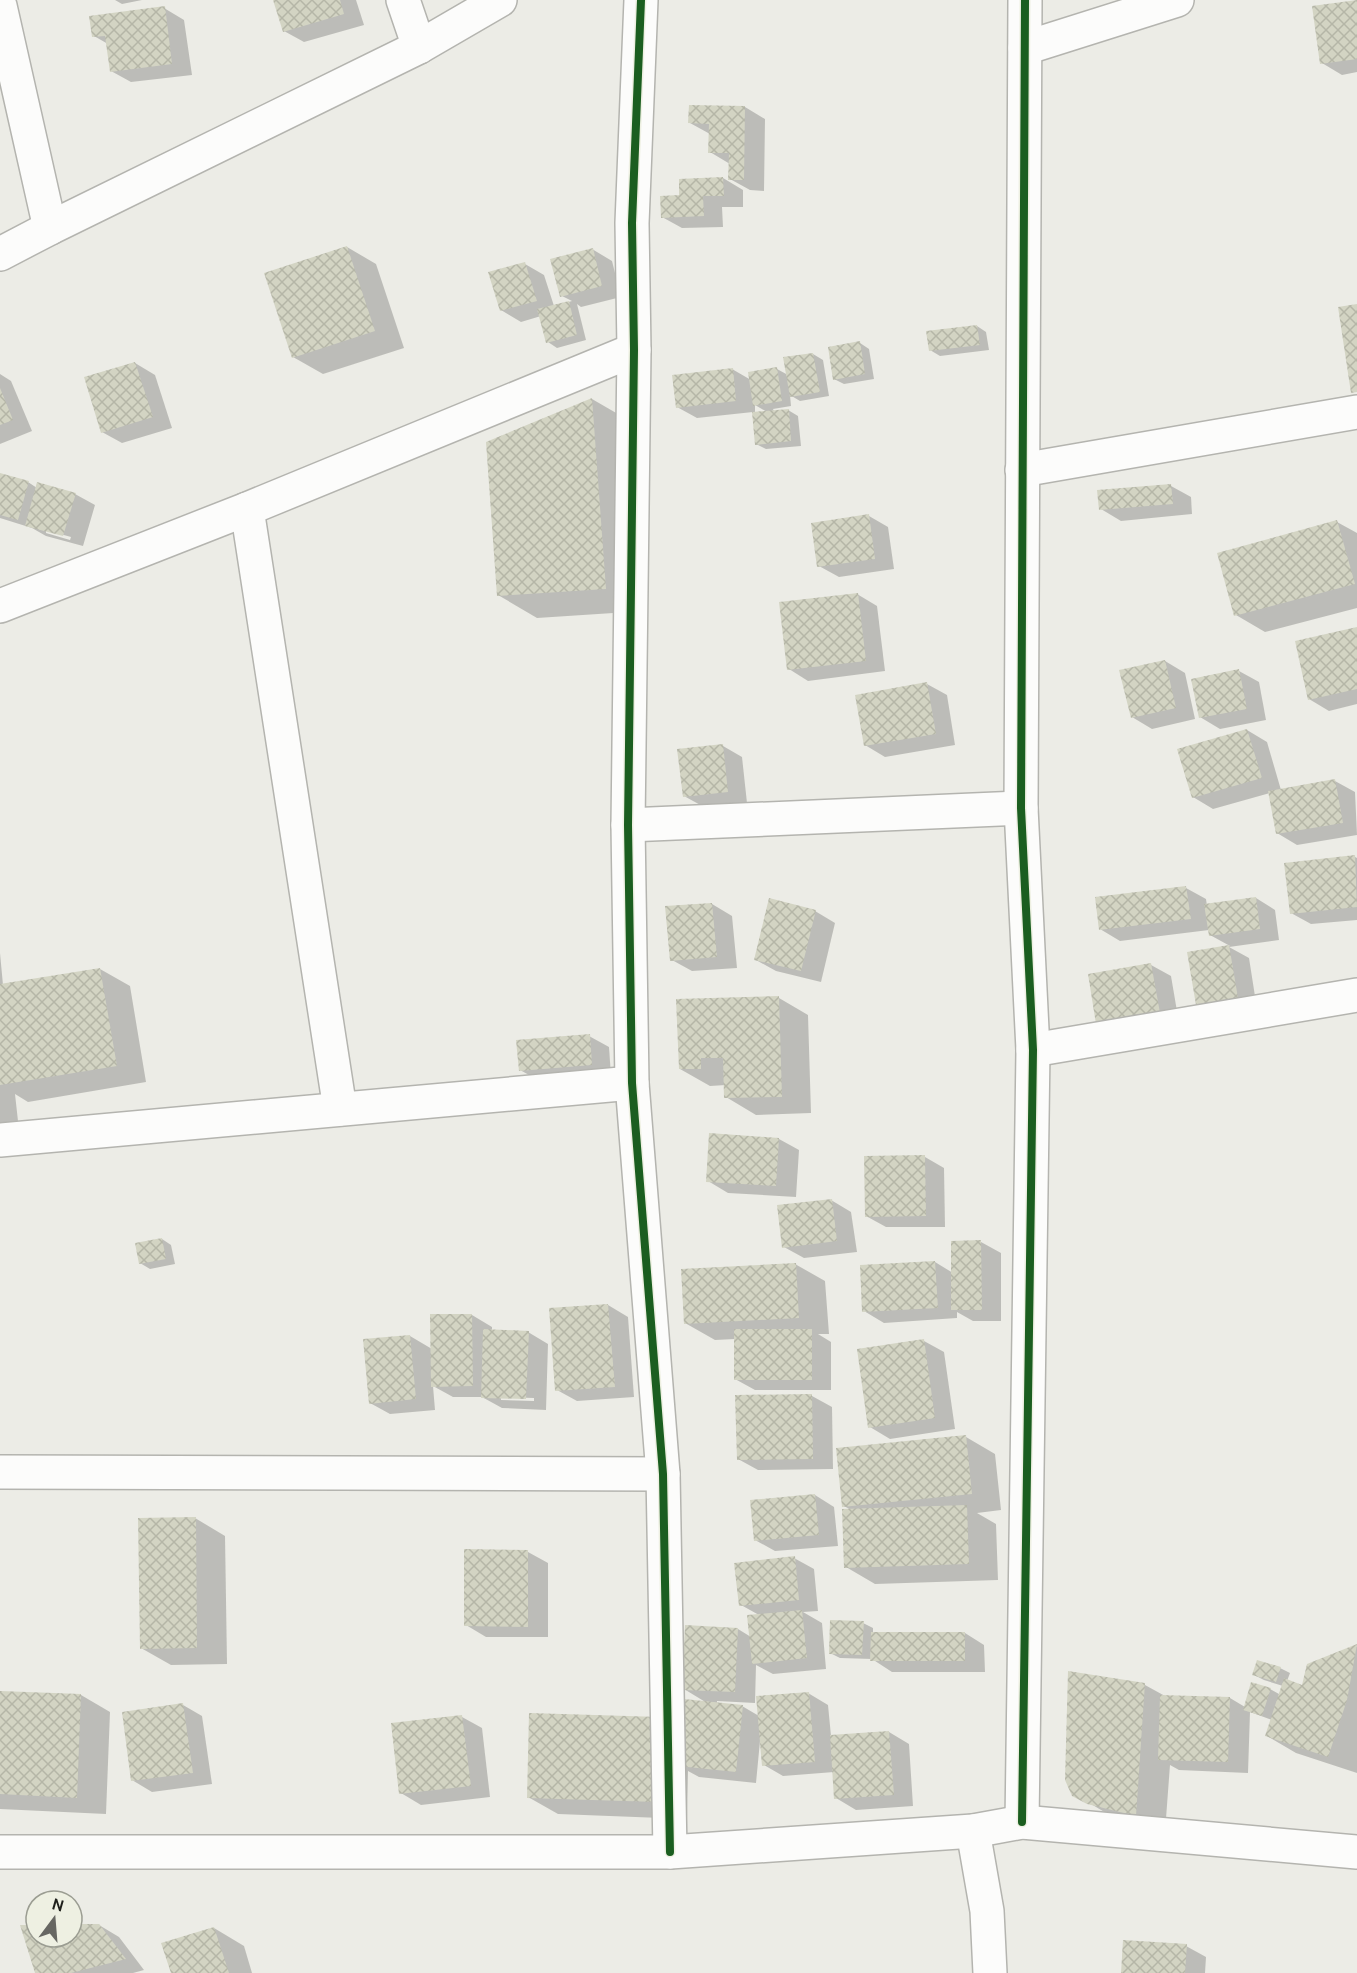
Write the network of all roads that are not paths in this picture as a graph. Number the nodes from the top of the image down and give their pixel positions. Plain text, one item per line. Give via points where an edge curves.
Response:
1 (403, 0) edge
2 (500, 0) edge
3 (641, 0) edge
4 (1025, 0) edge
5 (1176, 0) edge
6 (0, 6) edge
7 (419, 47) junction
8 (1025, 48) junction
9 (50, 228) junction
10 (0, 254) edge
11 (634, 350) junction
12 (1357, 412) edge
13 (1022, 470) junction
14 (247, 508) junction
15 (0, 606) edge
16 (1021, 808) junction
17 (628, 825) junction
18 (1357, 995) edge
19 (1033, 1050) junction
20 (632, 1083) junction
21 (340, 1109) junction
22 (0, 1140) edge
23 (0, 1472) edge
24 (663, 1474) junction
25 (1022, 1822) junction
26 (973, 1831) junction
27 (0, 1852) edge
28 (670, 1852) junction
29 (1357, 1852) edge
30 (990, 1973) edge

1 - 7 street
2 - 7 street
3 - 11 street via 632,223
4 - 8 street
5 - 8 street
6 - 9 street
7 - 9 street
8 - 13 street
9 - 10 street
11 - 14 street
11 - 17 street
12 - 13 street
13 - 16 street
14 - 15 street
14 - 21 street
16 - 17 street
16 - 19 street
17 - 20 street
18 - 19 street
19 - 25 street
20 - 21 street
20 - 24 street
21 - 22 street
23 - 24 street
24 - 28 street
25 - 26 street
25 - 29 street
26 - 28 street
26 - 30 street via 987,1911
27 - 28 street

